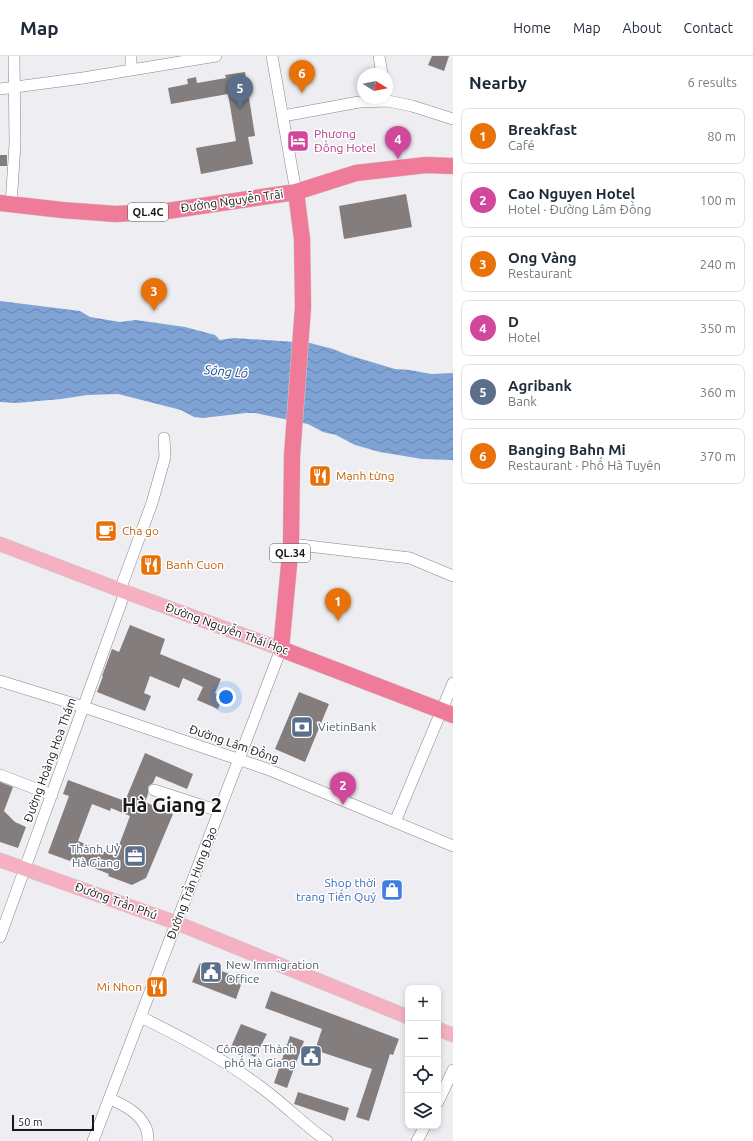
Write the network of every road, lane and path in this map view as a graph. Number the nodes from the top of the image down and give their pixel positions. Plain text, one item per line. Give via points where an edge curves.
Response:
1 (14, 56) edge
2 (131, 56) edge
3 (216, 56) edge
4 (272, 56) edge
5 (379, 56) edge
6 (381, 68) edge
7 (131, 70) junction
8 (15, 87) junction
9 (0, 89) edge
10 (393, 100) edge
11 (357, 102) edge
12 (283, 116) junction
13 (453, 119) edge
14 (453, 166) edge
15 (296, 192) junction
16 (6, 204) edge
17 (164, 438) dead end
18 (0, 544) edge
19 (291, 544) junction
20 (453, 576) edge
21 (122, 591) junction
22 (281, 649) junction
23 (0, 681) edge
24 (453, 684) edge
25 (84, 707) junction
26 (448, 712) edge
27 (240, 759) junction
28 (0, 775) edge
29 (154, 790) dead end
30 (52, 794) junction
31 (219, 811) junction
32 (395, 822) junction
33 (453, 846) edge
34 (0, 860) edge
35 (25, 868) junction
36 (177, 923) junction
37 (1, 933) edge
38 (405, 1016) edge
39 (141, 1017) junction
40 (441, 1030) edge
41 (453, 1035) edge
42 (453, 1070) edge
43 (441, 1096) edge
44 (110, 1099) junction
45 (423, 1129) edge
46 (93, 1141) edge
47 (148, 1141) edge
48 (327, 1141) edge
49 (417, 1141) edge

1 - 8 street
2 - 7 street
3 - 7 street
4 - 12 street
5 - 6 street
7 - 8 street
8 - 9 street
8 - 16 street via 15,144
10 - 13 street
11 - 12 street
12 - 15 street
14 - 15 highway, QL.4C via 426,165 356,173
15 - 16 highway, Đường Nguyễn Trãi / QL.4C via 167,211 116,214
15 - 19 highway, Đường Trần Hưng Đạo / QL.34 via 302,238 303,307 292,456
17 - 21 street, Đường Hoàng Hoa Thám via 165,457
18 - 21 main road, Đường Nguyễn Thái Học
19 - 20 street via 410,558
19 - 22 highway, Đường Trần Hưng Đạo / QL.34
21 - 22 main road, Đường Nguyễn Thái Học
21 - 25 street, Đường Hoàng Hoa Thám
22 - 26 highway, Đường Nguyễn Thái Học
22 - 27 street, Đường Trần Hưng Đạo
23 - 25 street, Đường Lâm Đồng
24 - 26 street
25 - 27 street, Đường Lâm Đồng
25 - 30 street, Đường Hoàng Hoa Thám
26 - 32 street
27 - 31 street, Đường Trần Hưng Đạo
27 - 32 street, Đường Lâm Đồng
28 - 30 street
29 - 31 street
30 - 35 street, Đường Hoàng Hoa Thám
31 - 36 street, Đường Trần Hưng Đạo
32 - 33 street, Đường Lâm Đồng
34 - 35 main road, Đường Trần Phú
35 - 36 main road, Đường Trần Phú
35 - 37 street, Đường Hoàng Hoa Thám
36 - 38 main road, Đường Trần Phú
36 - 39 street, Đường Trần Hưng Đạo
39 - 44 street, Đường Trần Hưng Đạo
39 - 48 street via 184,1039 259,1085
40 - 41 main road
42 - 43 street
44 - 46 street, Đường Trần Hưng Đạo
44 - 47 street via 135,1113 144,1123
45 - 49 street

